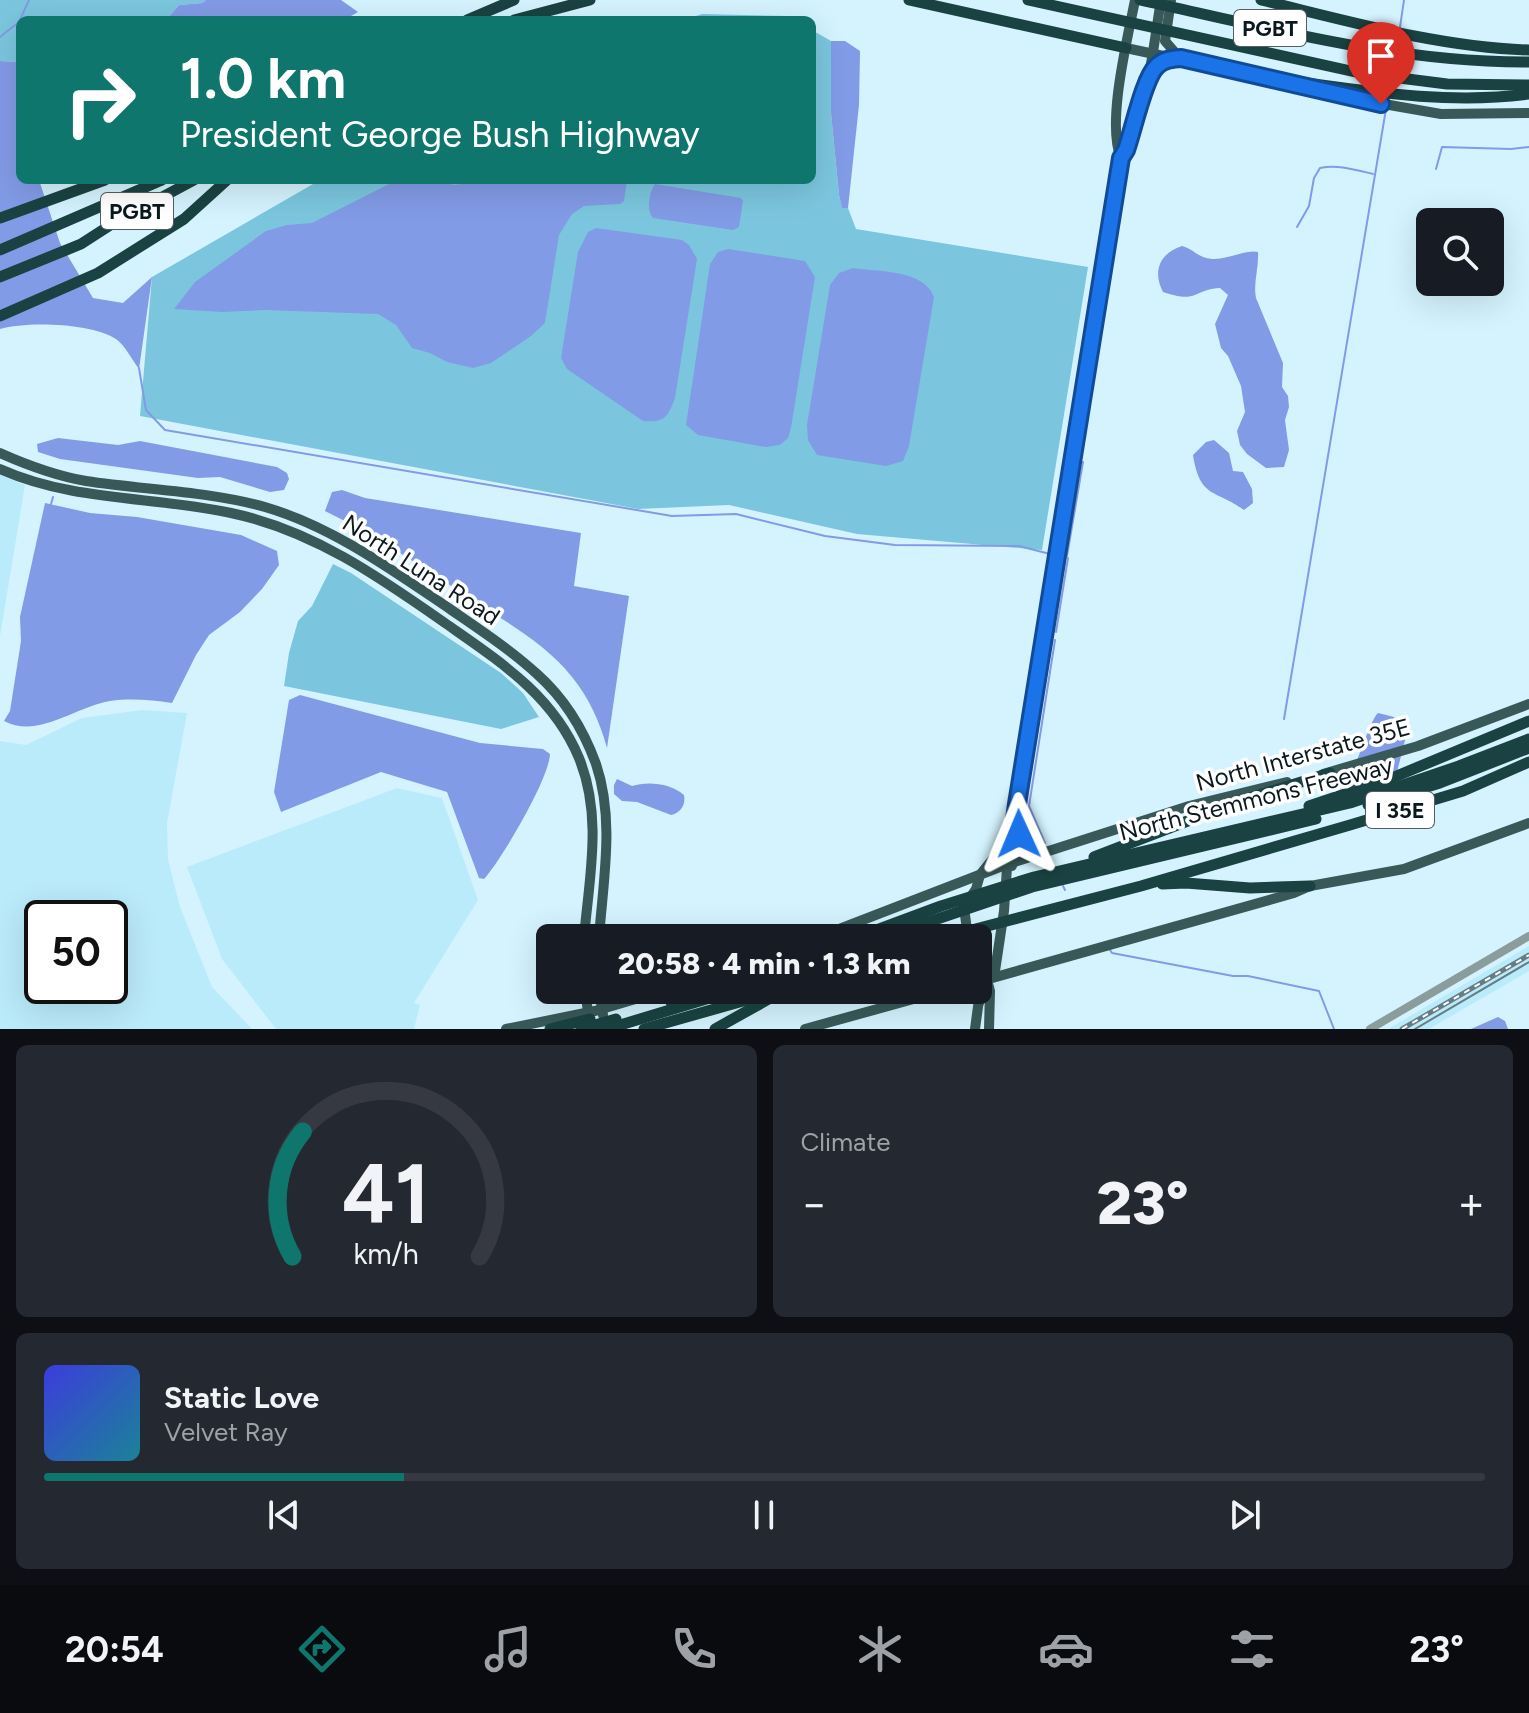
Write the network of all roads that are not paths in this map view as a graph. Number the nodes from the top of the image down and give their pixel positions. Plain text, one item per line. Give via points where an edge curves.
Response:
1 (514, 0) edge
2 (590, 0) edge
3 (909, 0) edge
4 (1028, 0) edge
5 (1138, 0) edge
6 (1161, 0) edge
7 (1261, 0) edge
8 (1174, 4) edge
9 (476, 16) edge
10 (529, 16) edge
11 (1100, 43) junction
12 (1126, 48) junction
13 (1529, 50) edge
14 (1152, 52) junction
15 (1181, 58) junction
16 (1529, 62) edge
17 (1121, 70) junction
18 (1263, 77) joint
19 (1146, 84) junction
20 (1529, 85) edge
21 (1529, 94) edge
22 (1356, 95) junction
23 (1529, 113) edge
24 (1121, 158) junction
25 (92, 184) edge
26 (153, 184) edge
27 (187, 184) edge
28 (223, 184) edge
29 (0, 218) edge
30 (0, 250) edge
31 (0, 277) edge
32 (0, 316) edge
33 (0, 453) edge
34 (21, 463) junction
35 (0, 469) edge
36 (16, 476) junction
37 (1529, 704) edge
38 (1529, 721) edge
39 (1529, 739) edge
40 (1529, 748) edge
41 (1529, 762) edge
42 (1330, 773) junction
43 (1529, 823) edge
44 (1254, 825) junction
45 (1014, 836) junction
46 (1042, 855) junction
47 (1009, 868) junction
48 (980, 875) junction
49 (1030, 882) junction
50 (1141, 886) junction
51 (1310, 886) junction
52 (976, 889) junction
53 (941, 911) junction
54 (585, 924) edge
55 (600, 924) edge
56 (852, 924) edge
57 (900, 924) edge
58 (912, 924) edge
59 (966, 924) edge
60 (973, 924) edge
61 (989, 924) edge
62 (1529, 936) edge
63 (992, 973) edge
64 (992, 977) edge
65 (587, 1004) edge
66 (601, 1004) edge
67 (619, 1004) edge
68 (664, 1004) edge
69 (689, 1004) edge
70 (733, 1004) edge
71 (759, 1004) edge
72 (895, 1004) edge
73 (979, 1004) edge
74 (991, 1004) edge
75 (630, 1015) junction
76 (506, 1029) edge
77 (550, 1029) edge
78 (581, 1029) edge
79 (591, 1029) edge
80 (606, 1029) edge
81 (644, 1029) edge
82 (715, 1029) edge
83 (805, 1029) edge
84 (975, 1029) edge
85 (989, 1029) edge
86 (1370, 1029) edge

1 - 9 highway
2 - 10 highway
3 - 11 highway
4 - 20 highway, PGBT via 1360,73 1447,84
5 - 8 highway, PGBT
5 - 12 main road
6 - 14 main road
7 - 13 highway via 1468,45
8 - 15 main road via 1165,41
8 - 16 highway, PGBT via 1364,47
11 - 12 highway
11 - 17 main road via 1115,55
12 - 14 main road
12 - 17 main road
14 - 15 main road
14 - 19 main road
15 - 18 main road
15 - 19 main road via 1159,64
17 - 24 main road
18 - 22 highway
19 - 24 main road
21 - 22 highway
22 - 23 main road via 1441,114
24 - 45 main road
25 - 29 highway
26 - 30 highway, PGBT
27 - 31 highway, PGBT via 81,244
28 - 32 highway via 184,219 98,273
33 - 34 main road, North Luna Road
34 - 36 main road
34 - 55 main road, North Luna Road via 84,480 265,507 307,522 408,581 538,674 578,725 604,794
35 - 36 main road, North Luna Road
36 - 54 main road, North Luna Road via 91,496 231,513 300,534 382,578 522,679 564,729 586,780 593,832
37 - 42 main road, North Interstate 35E
38 - 44 highway via 1387,780
39 - 44 highway, North Stemmons Freeway / I 35E via 1350,803
40 - 49 highway via 1348,811
41 - 50 highway, North Stemmons Freeway / I 35E via 1463,791
42 - 46 main road, North Interstate 35E via 1189,806
42 - 49 highway via 1054,868
43 - 51 main road via 1404,869
44 - 49 highway, North Stemmons Freeway / I 35E
45 - 46 main road
45 - 47 main road
45 - 48 main road
46 - 47 main road, North Interstate 35E
47 - 48 main road, North Interstate 35E
47 - 63 main road
48 - 52 main road
48 - 56 main road, North Interstate 35E
49 - 53 highway, North Stemmons Freeway / I 35E
50 - 51 highway
50 - 61 highway, North Stemmons Freeway / I 35E
51 - 64 main road
52 - 59 main road via 964,907
52 - 60 main road
53 - 57 highway, North Stemmons Freeway / I 35E
53 - 58 highway
62 - 86 street
65 - 79 main road
66 - 80 main road
67 - 76 main road
68 - 75 highway
69 - 80 highway
70 - 81 highway
71 - 82 highway
72 - 83 main road
73 - 84 main road
74 - 85 main road
75 - 77 highway
75 - 78 highway

